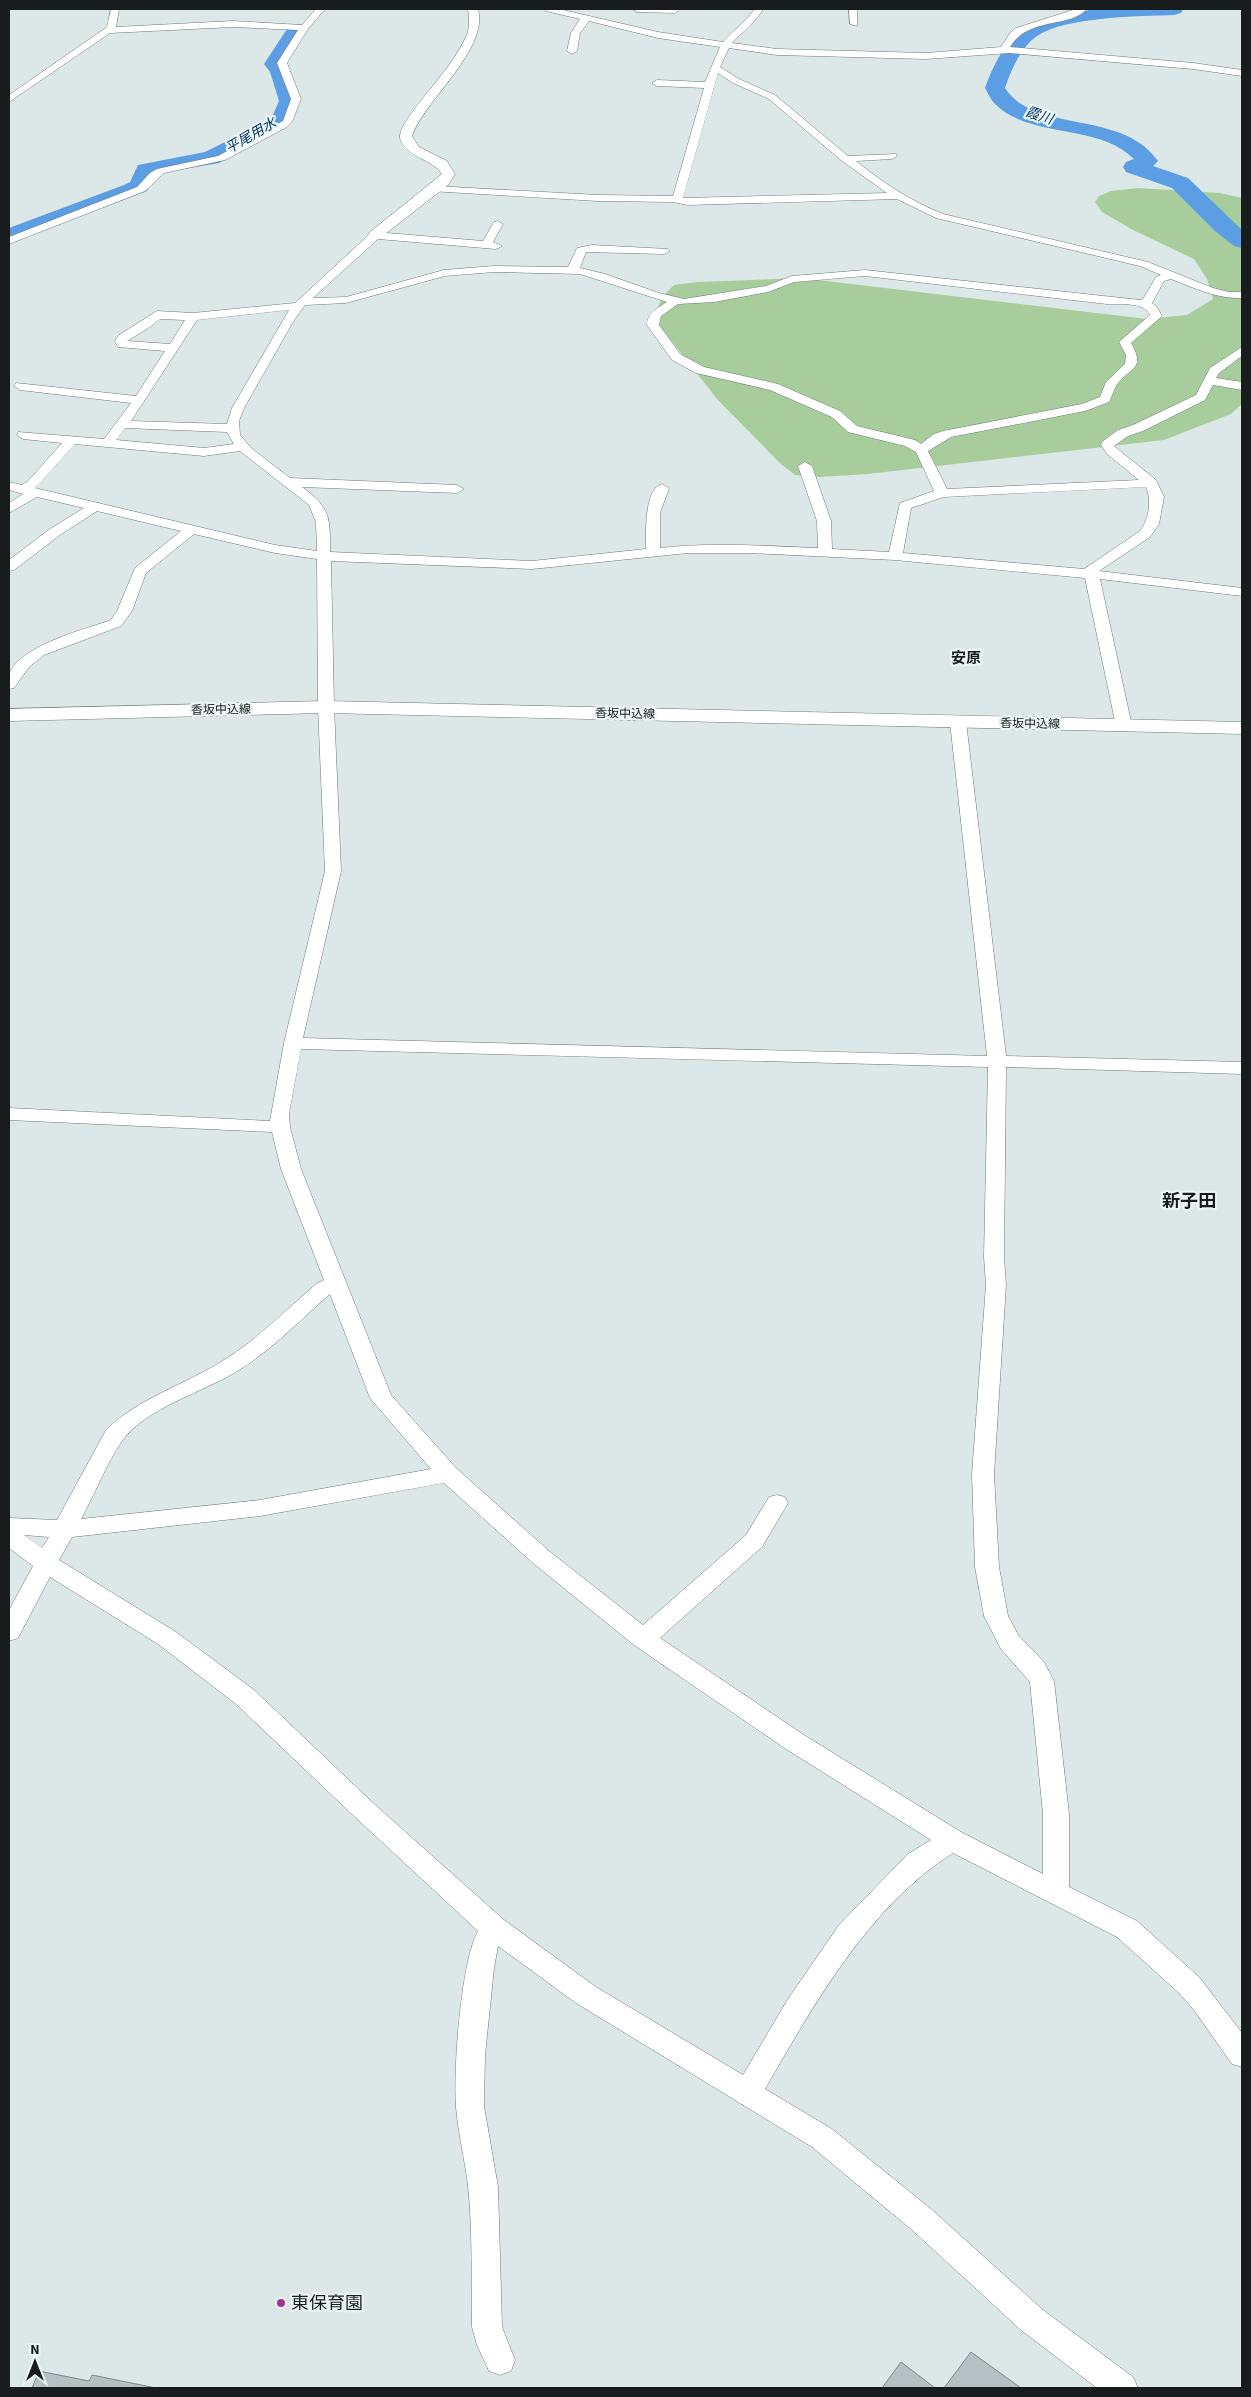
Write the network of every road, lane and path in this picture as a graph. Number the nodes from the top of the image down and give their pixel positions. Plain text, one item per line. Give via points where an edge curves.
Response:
1 (115, 9) edge
2 (321, 9) edge
3 (473, 9) edge
4 (553, 9) edge
5 (572, 9) edge
6 (637, 9) edge
7 (676, 9) edge
8 (759, 9) edge
9 (853, 9) edge
10 (1083, 9) edge
11 (262, 15) dead end
12 (586, 19) junction
13 (854, 24) dead end
14 (256, 25) junction
15 (304, 28) junction
16 (662, 28) junction
17 (108, 30) junction
18 (726, 44) junction
19 (1007, 50) junction
20 (572, 51) dead end
21 (716, 68) junction
22 (1242, 68) edge
23 (1231, 70) junction
24 (1242, 73) edge
25 (657, 83) dead end
26 (710, 85) junction
27 (9, 99) edge
28 (892, 156) dead end
29 (846, 159) junction
30 (434, 189) junction
31 (901, 196) junction
32 (673, 200) junction
33 (498, 224) dead end
34 (375, 235) junction
35 (601, 235) dead end
36 (9, 241) edge
37 (597, 248) junction
38 (664, 251) dead end
39 (573, 270) junction
40 (1170, 275) junction
41 (1242, 295) edge
42 (675, 301) junction
43 (1144, 303) junction
44 (300, 304) junction
45 (193, 317) junction
46 (174, 348) junction
47 (1242, 351) edge
48 (1210, 381) junction
49 (20, 386) dead end
50 (1242, 386) edge
51 (140, 400) junction
52 (121, 424) junction
53 (232, 428) junction
54 (24, 436) dead end
55 (71, 440) junction
56 (107, 443) junction
57 (243, 447) junction
58 (921, 450) junction
59 (806, 466) dead end
60 (287, 482) junction
61 (1151, 483) junction
62 (9, 486) edge
63 (662, 488) dead end
64 (457, 489) dead end
65 (28, 491) junction
66 (942, 493) junction
67 (94, 507) junction
68 (9, 509) edge
69 (191, 530) junction
70 (653, 552) junction
71 (825, 553) junction
72 (323, 556) junction
73 (895, 556) junction
74 (9, 567) edge
75 (1090, 574) junction
76 (1242, 592) edge
77 (9, 685) edge
78 (326, 707) junction
79 (9, 715) edge
80 (958, 722) junction
81 (1124, 726) junction
82 (1242, 728) edge
83 (293, 1044) junction
84 (997, 1061) junction
85 (1242, 1068) edge
86 (9, 1114) edge
87 (280, 1127) junction
88 (336, 1284) junction
89 (448, 1474) junction
90 (777, 1504) dead end
91 (9, 1526) edge
92 (64, 1529) junction
93 (9, 1536) edge
94 (46, 1563) junction
95 (9, 1632) edge
96 (643, 1639) junction
97 (952, 1840) junction
98 (1056, 1893) junction
99 (494, 1928) junction
100 (1242, 2055) edge
101 (747, 2094) junction
102 (500, 2360) dead end
103 (1122, 2388) edge

1 - 17 street via 113,26
2 - 15 street
3 - 30 street via 473,34 407,131 410,145 448,171 447,178
4 - 5 street
4 - 12 street
6 - 7 street
7 - 16 street
8 - 18 street
9 - 13 street
10 - 19 street via 1019,30 1013,35
11 - 14 street
12 - 16 street
12 - 20 street via 572,41
14 - 15 street
14 - 17 street
15 - 36 street via 282,63 296,99 284,126 221,158 161,170 141,189
16 - 18 street
17 - 27 street
18 - 19 street via 792,53 915,56
18 - 21 street
19 - 23 street
21 - 26 street
21 - 29 street via 772,97
22 - 23 street
23 - 24 street
25 - 26 street
26 - 32 street via 701,96 684,180 678,198
28 - 29 street
29 - 31 street
30 - 32 street
30 - 34 street
31 - 32 street via 737,202
31 - 40 street via 940,216 1144,264
33 - 34 street via 491,245
34 - 44 street
35 - 37 street
37 - 38 street
37 - 39 street via 582,250
39 - 42 street
39 - 44 street via 456,271 346,300
40 - 41 street via 1209,290
40 - 43 street via 1160,279
42 - 43 street via 714,299 768,289 792,279 865,273
42 - 58 street via 658,314 653,325 668,342 670,350 689,366 774,387 836,414 853,429 897,439
43 - 58 street via 1153,309 1156,316 1126,342 1132,355 1131,365 1110,385 1105,398 1086,407 948,434
44 - 45 street
44 - 53 street via 238,408
45 - 46 street
45 - 46 street via 157,315 121,341 122,344
46 - 51 street
47 - 48 street via 1214,371
48 - 50 street
48 - 61 street via 1201,397 1123,433 1108,445
49 - 51 street
51 - 52 street
52 - 53 street
52 - 56 street
53 - 57 street
54 - 55 street
55 - 56 street
55 - 65 street
56 - 57 street via 204,452
57 - 60 street
58 - 66 street
59 - 71 street via 824,521
60 - 64 street
60 - 72 street via 315,503 319,510 323,522
61 - 66 street
61 - 75 street via 1157,497 1152,524 1136,541 1091,570
62 - 65 street
63 - 70 street via 653,513
65 - 67 street
65 - 68 street
66 - 73 street via 906,506
67 - 69 street
67 - 74 street
69 - 72 street
69 - 77 street via 140,571 124,613 116,622 39,652 24,664
70 - 71 street via 717,548
70 - 72 street via 532,565
71 - 73 street
72 - 78 street
73 - 75 street
75 - 76 street
75 - 81 street via 1104,624
78 - 79 main road, 香坂中込線
78 - 80 main road, 香坂中込線
78 - 83 street via 333,870
80 - 81 main road, 香坂中込線
80 - 84 street
81 - 82 main road, 香坂中込線
83 - 84 street
83 - 87 street via 279,1114
84 - 85 street
84 - 98 street via 996,1285 983,1474 987,1567 996,1616 1010,1642 1035,1668 1042,1681 1056,1814
86 - 87 street
87 - 88 street via 292,1169
88 - 89 street via 381,1398
88 - 92 street via 323,1289 230,1366 166,1399 122,1427 114,1436
89 - 92 street via 260,1508
89 - 96 street via 541,1557
90 - 96 street via 754,1541
91 - 92 street
92 - 94 street
93 - 94 street
94 - 95 street
94 - 99 street via 167,1638 245,1697
96 - 97 street via 795,1742
97 - 98 street
97 - 101 street via 917,1862 849,1933 798,2007
98 - 100 street via 1127,1930 1155,1952 1204,2002
99 - 101 street via 586,1995
99 - 102 street via 480,1968 471,2054 470,2106 483,2187 487,2327
101 - 103 street via 822,2138 922,2219 1032,2320

